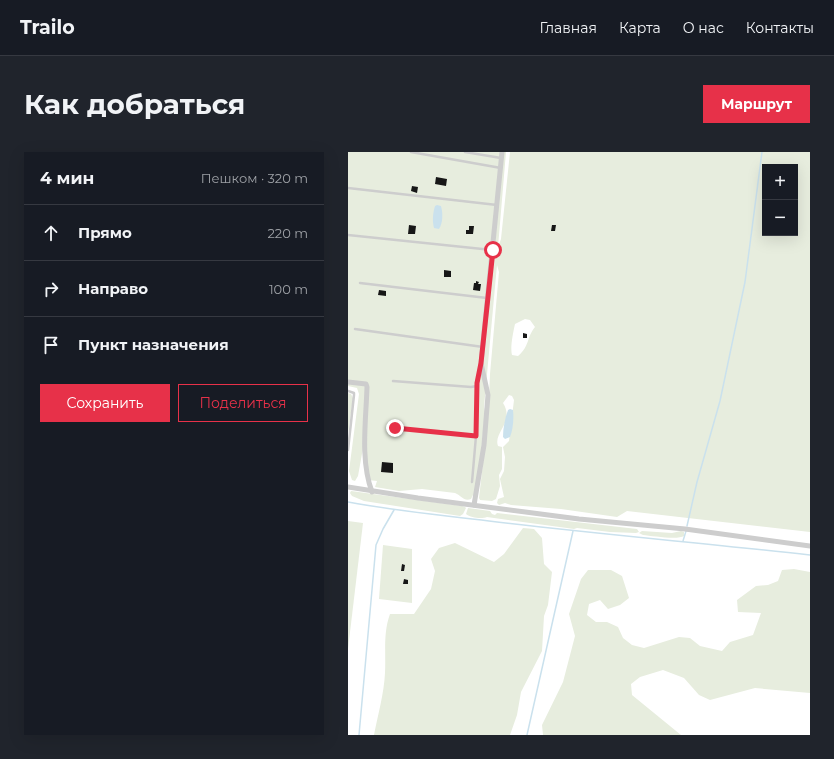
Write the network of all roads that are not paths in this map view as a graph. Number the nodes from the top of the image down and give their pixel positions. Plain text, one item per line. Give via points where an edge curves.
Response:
1 (411, 152) edge
2 (465, 152) edge
3 (502, 152) edge
4 (501, 158) junction
5 (501, 168) junction
6 (348, 188) edge
7 (497, 205) junction
8 (348, 235) edge
9 (493, 250) junction
10 (360, 283) dead end
11 (487, 298) junction
12 (355, 329) dead end
13 (483, 347) junction
14 (481, 363) junction
15 (393, 381) dead end
16 (348, 382) edge
17 (477, 386) junction
18 (348, 391) edge
19 (395, 428) dead end
20 (476, 436) junction
21 (348, 450) edge
22 (472, 482) dead end
23 (348, 487) edge
24 (372, 492) junction
25 (474, 505) junction
26 (810, 546) edge

1 - 5 lane
2 - 4 lane
3 - 4 street
4 - 5 street
5 - 7 street
6 - 7 lane
7 - 9 street
8 - 9 lane
9 - 11 street
10 - 11 lane
11 - 13 street
12 - 13 lane
13 - 14 street
14 - 17 lane
14 - 25 street via 488,395 484,445
15 - 17 lane
16 - 24 street via 366,384 367,387 365,465
17 - 20 lane
18 - 21 lane via 354,393
19 - 20 lane
20 - 22 lane
23 - 24 street
24 - 25 street
25 - 26 street

